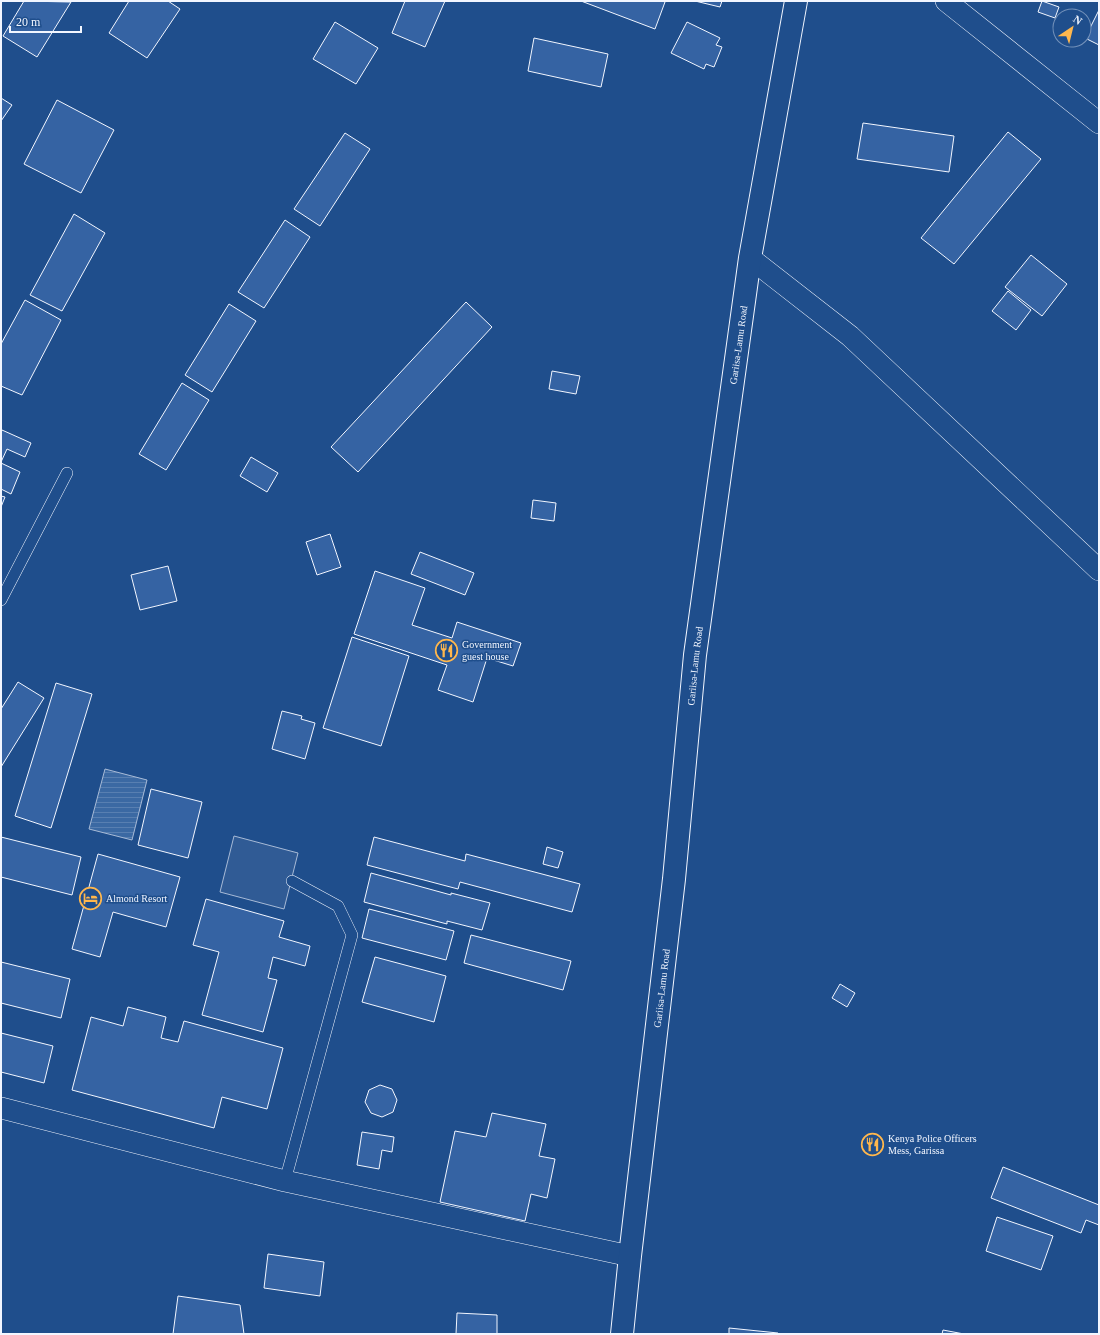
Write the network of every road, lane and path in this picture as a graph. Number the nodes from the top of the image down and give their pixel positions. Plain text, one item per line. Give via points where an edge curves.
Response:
1 (796, 1) edge
2 (946, 1) edge
3 (1099, 123) edge
4 (750, 258) junction
5 (67, 473) dead end
6 (1099, 570) edge
7 (1, 600) edge
8 (292, 881) dead end
9 (1, 1108) edge
10 (285, 1181) junction
11 (630, 1256) junction
12 (622, 1334) edge

1 - 4 street, Gariisa-Lamu Road
2 - 3 street
4 - 6 street via 850,336
4 - 11 street, Gariisa-Lamu Road via 695,655 674,879
5 - 7 lane
8 - 10 lane via 338,906 352,935
9 - 10 street
10 - 11 street
11 - 12 street, Gariisa-Lamu Road

